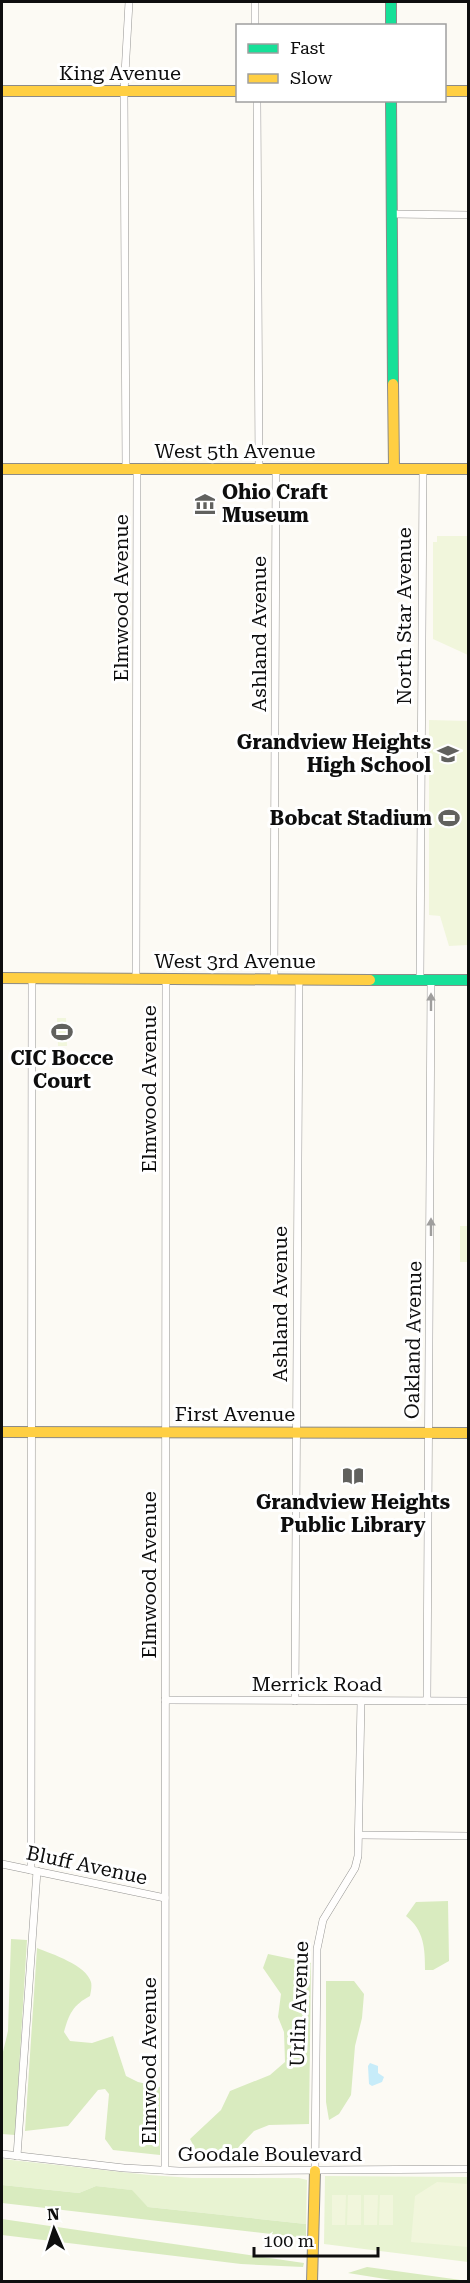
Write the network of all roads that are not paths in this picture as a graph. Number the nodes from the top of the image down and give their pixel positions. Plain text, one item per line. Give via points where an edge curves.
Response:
1 (129, 2) edge
2 (255, 2) edge
3 (391, 2) edge
4 (255, 24) edge
5 (391, 24) edge
6 (2, 91) edge
7 (236, 91) edge
8 (446, 91) edge
9 (468, 91) edge
10 (124, 92) junction
11 (257, 102) edge
12 (391, 102) edge
13 (392, 214) junction
14 (468, 215) edge
15 (259, 468) junction
16 (394, 468) junction
17 (2, 469) edge
18 (132, 469) junction
19 (276, 469) junction
20 (423, 469) junction
21 (468, 469) edge
22 (2, 978) edge
23 (32, 978) junction
24 (136, 979) junction
25 (165, 979) junction
26 (274, 979) junction
27 (299, 980) junction
28 (420, 980) junction
29 (431, 980) junction
30 (468, 980) edge
31 (2, 1432) edge
32 (31, 1432) junction
33 (165, 1432) junction
34 (296, 1432) junction
35 (429, 1433) junction
36 (468, 1433) edge
37 (165, 1700) junction
38 (295, 1701) junction
39 (361, 1701) junction
40 (427, 1701) junction
41 (468, 1701) edge
42 (360, 1835) junction
43 (468, 1836) edge
44 (2, 1864) edge
45 (34, 1870) junction
46 (165, 1898) junction
47 (2, 2154) edge
48 (17, 2156) junction
49 (468, 2169) edge
50 (165, 2170) junction
51 (315, 2170) junction
52 (312, 2282) edge

1 - 10 street, Elmwood Avenue
2 - 4 street
3 - 5 street
6 - 10 street, King Avenue
7 - 10 street, King Avenue
8 - 9 street
10 - 18 street, Elmwood Avenue
11 - 15 street
12 - 13 street
13 - 14 street
13 - 16 street
15 - 18 street, West 5th Avenue
15 - 19 street, West 5th Avenue
16 - 19 street, West 5th Avenue
16 - 20 street, West 5th Avenue
17 - 18 street, West 5th Avenue
18 - 24 street, Elmwood Avenue
19 - 26 street, Ashland Avenue
20 - 21 street, West 5th Avenue
20 - 28 street, North Star Avenue
22 - 23 street, West 3rd Avenue
23 - 24 street, West 3rd Avenue
23 - 32 street
24 - 25 street, West 3rd Avenue
25 - 26 street, West 3rd Avenue
25 - 33 street, Elmwood Avenue
26 - 27 street, West 3rd Avenue
27 - 28 street, West 3rd Avenue
27 - 34 street, Ashland Avenue
28 - 29 street, West 3rd Avenue
29 - 30 street, West 3rd Avenue
35 -> 29 street, Oakland Avenue
31 - 32 street, First Avenue
32 - 33 street, First Avenue
32 - 45 street
33 - 34 street, First Avenue
33 - 37 street, Elmwood Avenue
34 - 35 street, First Avenue
34 - 38 street, Ashland Avenue
35 - 36 street, First Avenue
35 - 40 street, Oakland Avenue
37 - 38 street, Merrick Road
37 - 46 street, Elmwood Avenue
38 - 39 street, Merrick Road
39 - 40 street, Merrick Road
39 - 42 street, Urlin Avenue
40 - 41 street, Merrick Road
42 - 43 street
42 - 51 street, Urlin Avenue via 355,1868 323,1920 317,1949
44 - 45 street, Bluff Avenue
45 - 46 street, Bluff Avenue
45 - 48 street
46 - 50 street, Elmwood Avenue
47 - 48 street, Goodale Boulevard
48 - 50 street, Goodale Boulevard
49 - 51 street, Goodale Boulevard
50 - 51 street, Goodale Boulevard
51 - 52 street, Urlin Avenue

